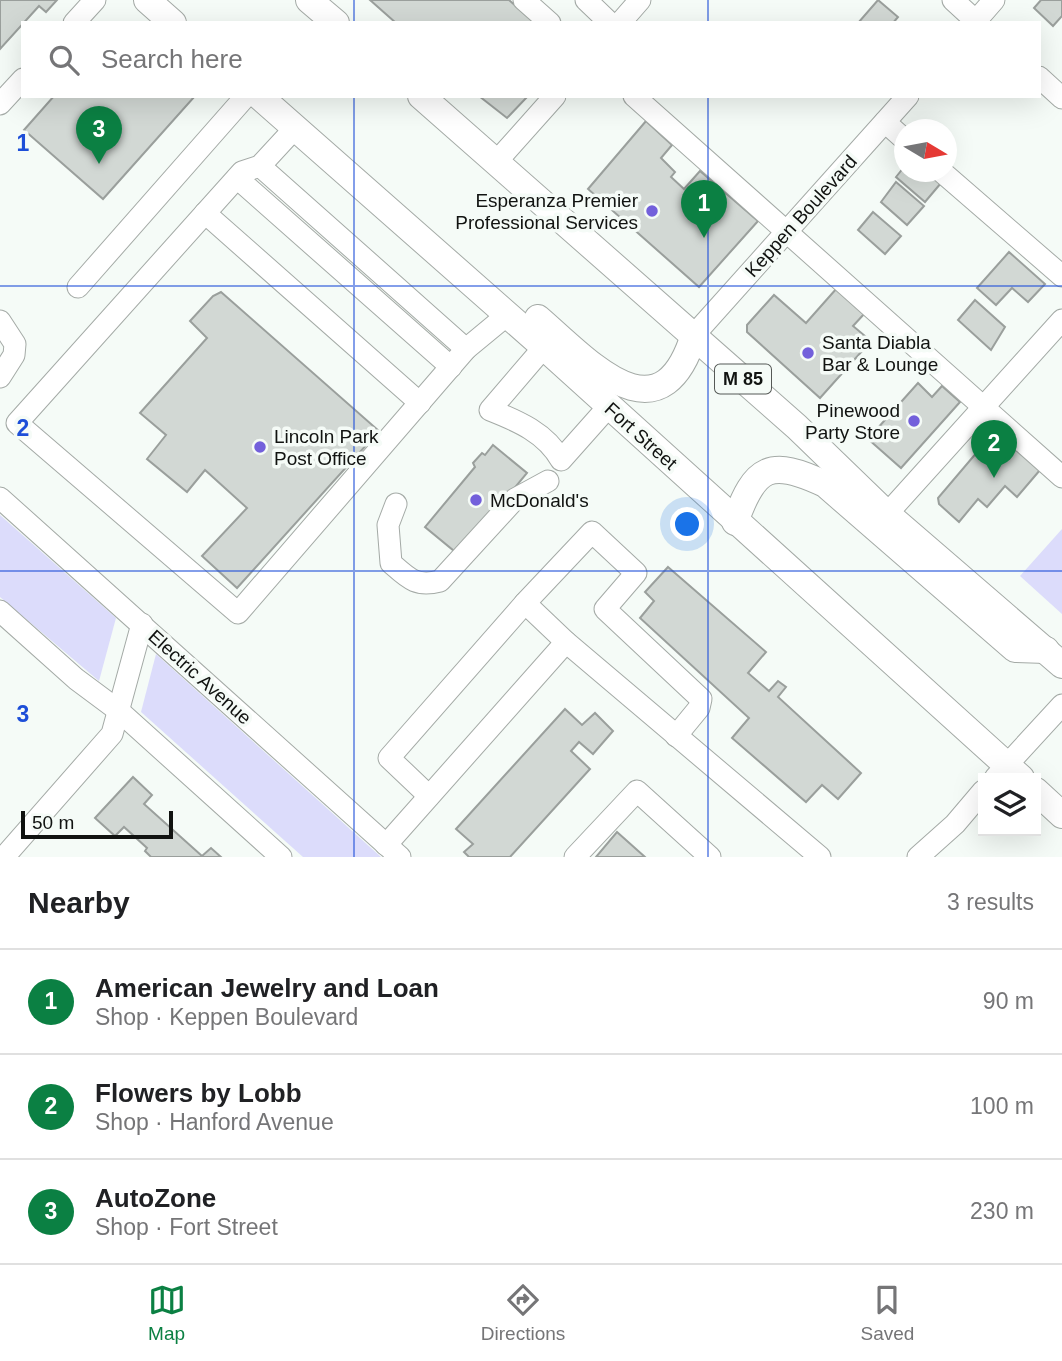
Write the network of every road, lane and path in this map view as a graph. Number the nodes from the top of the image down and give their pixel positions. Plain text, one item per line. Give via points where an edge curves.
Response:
1 (95, 0) edge
2 (146, 0) edge
3 (309, 0) edge
4 (524, 0) edge
5 (586, 0) edge
6 (640, 0) edge
7 (953, 0) edge
8 (994, 0) edge
9 (76, 21) edge
10 (171, 21) edge
11 (333, 21) edge
12 (548, 21) edge
13 (608, 21) edge
14 (622, 21) edge
15 (975, 21) edge
16 (977, 21) edge
17 (1041, 79) edge
18 (21, 81) edge
19 (244, 98) edge
20 (260, 98) edge
21 (423, 98) edge
22 (553, 98) edge
23 (636, 98) edge
24 (906, 98) edge
25 (1062, 98) edge
26 (0, 104) edge
27 (885, 122) junction
28 (295, 128) junction
29 (894, 130) edge
30 (497, 161) junction
31 (260, 166) junction
32 (237, 178) junction
33 (954, 182) edge
34 (370, 193) junction
35 (205, 213) junction
36 (787, 232) junction
37 (1062, 276) edge
38 (78, 287) dead end
39 (507, 314) junction
40 (1062, 320) edge
41 (0, 321) edge
42 (694, 335) junction
43 (544, 347) junction
44 (466, 349) junction
45 (451, 367) junction
46 (0, 377) edge
47 (420, 404) junction
48 (609, 406) junction
49 (983, 409) junction
50 (1062, 477) edge
51 (548, 481) dead end
52 (0, 498) edge
53 (396, 504) dead end
54 (887, 514) junction
55 (735, 522) junction
56 (525, 603) junction
57 (0, 611) edge
58 (142, 624) junction
59 (566, 642) junction
60 (1054, 658) edge
61 (1062, 705) edge
62 (120, 711) junction
63 (676, 736) junction
64 (1006, 773) edge
65 (1008, 773) edge
66 (1041, 795) edge
67 (429, 796) junction
68 (978, 797) edge
69 (1062, 814) edge
70 (393, 851) edge
71 (4, 857) edge
72 (281, 857) edge
73 (575, 857) edge
74 (710, 857) edge
75 (820, 857) edge
76 (918, 857) edge

1 - 9 street
2 - 10 main road
3 - 11 main road
4 - 12 street
5 - 13 street
6 - 14 street
7 - 15 street
8 - 16 street
17 - 25 street
18 - 26 street
19 - 38 street
20 - 28 main road, Fort Street
21 - 30 main road, M 85
22 - 30 street
23 - 36 street
24 - 27 street, Keppen Boulevard
27 - 29 street
27 - 36 street, Keppen Boulevard
28 - 31 street
28 - 34 main road, Fort Street
30 - 42 main road, M 85
31 - 32 street
31 - 44 street
32 - 35 street
32 - 45 street
33 - 37 street
34 - 39 main road, Fort Street
34 - 42 main road via 419,214 599,371 624,387 643,390 662,385 677,373
35 - 47 street
35 - 47 street via 18,423 238,613
36 - 42 street, Keppen Boulevard
36 - 49 street
39 - 43 main road, Fort Street
39 - 44 street
40 - 49 street
41 - 46 street via 15,344 14,355
42 - 54 main road, M 85
43 - 48 main road, Fort Street
43 - 48 street via 490,410 521,422 553,446 561,460
44 - 45 street
45 - 47 street
48 - 55 main road, Fort Street
49 - 50 street
49 - 54 street
51 - 53 street via 515,499 440,582 424,585 414,583 391,563 388,525
52 - 58 street, Electric Avenue
54 - 60 main road, M 85
55 - 60 main road via 750,486 761,474 777,469 800,472 825,484 1015,649
55 - 64 main road, Fort Street
56 - 59 street
56 - 63 street via 592,531 636,573 605,609 701,699
56 - 67 street via 389,758
57 - 62 street via 76,679
58 - 62 street
58 - 70 street, Electric Avenue
59 - 63 street
59 - 67 street
61 - 65 street
62 - 71 street via 112,734
62 - 72 street
63 - 75 street
66 - 69 main road
67 - 70 street
68 - 76 street
73 - 74 street via 637,791

